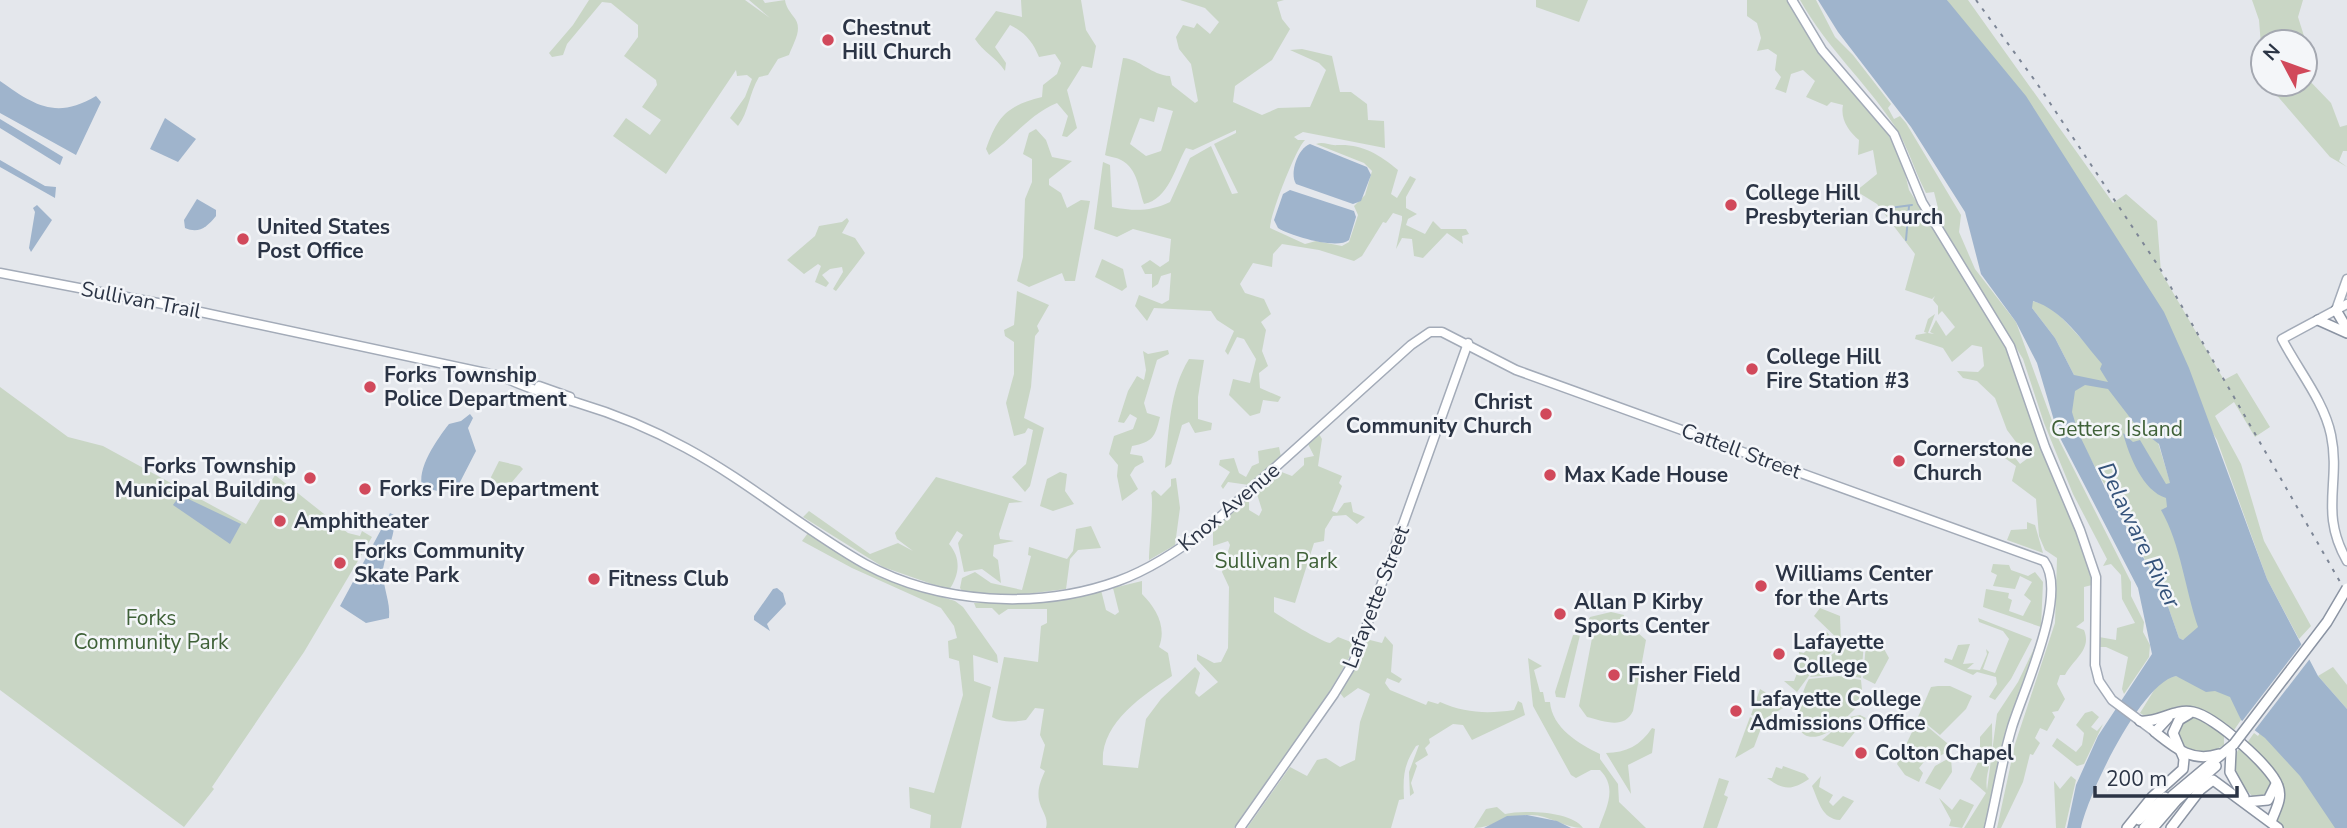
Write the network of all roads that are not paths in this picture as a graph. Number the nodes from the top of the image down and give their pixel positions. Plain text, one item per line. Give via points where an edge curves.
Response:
1 (1792, 0) edge
2 (0, 273) edge
3 (2347, 279) edge
4 (2347, 304) edge
5 (2336, 310) junction
6 (2318, 320) junction
7 (2347, 331) edge
8 (1442, 332) joint
9 (1468, 343) junction
10 (578, 403) joint
11 (2347, 561) edge
12 (2347, 588) edge
13 (2194, 712) junction
14 (2172, 715) junction
15 (2138, 719) junction
16 (2155, 733) junction
17 (2233, 747) junction
18 (2180, 752) junction
19 (2221, 754) junction
20 (2192, 778) junction
21 (2276, 782) junction
22 (2245, 802) junction
23 (2275, 825) edge
24 (1240, 828) edge
25 (1989, 828) edge
26 (2129, 828) edge
27 (2144, 828) edge
28 (2155, 828) edge
29 (2171, 828) edge

1 - 15 main road via 1822,50 1895,134 1922,202 2010,346 2096,578 2096,670 2102,687
2 - 10 main road, Sullivan Trail via 508,379
3 - 5 main road
4 - 5 main road
5 - 6 main road
5 - 7 highway
6 - 7 highway
6 - 11 main road via 2282,340 2329,426 2331,520
8 - 9 main road, Cattell Street
8 - 10 main road, Knox Avenue via 1430,332 1411,345 1190,542 1131,576 1069,593 995,598 936,591 905,581 842,550 673,441
9 - 24 main road, Lafayette Street via 1354,660
9 - 25 main road, Cattell Street via 1516,370 2045,562 2049,573 2047,626 2012,727
12 - 17 highway, bridge via 2331,617
13 - 14 highway
13 - 18 highway via 2174,727 2173,738
13 - 21 highway via 2248,750
14 - 15 highway via 2155,721
14 - 16 highway
15 - 16 main road
16 - 18 highway
17 - 19 highway
17 - 22 highway via 2230,772
17 - 28 highway via 2168,809
18 - 19 highway via 2204,758
18 - 26 highway via 2183,769 2156,793
19 - 20 highway
20 - 26 highway
20 - 27 highway
21 - 22 highway via 2268,800
21 - 23 highway via 2280,798
22 - 23 highway
22 - 29 highway via 2213,780

